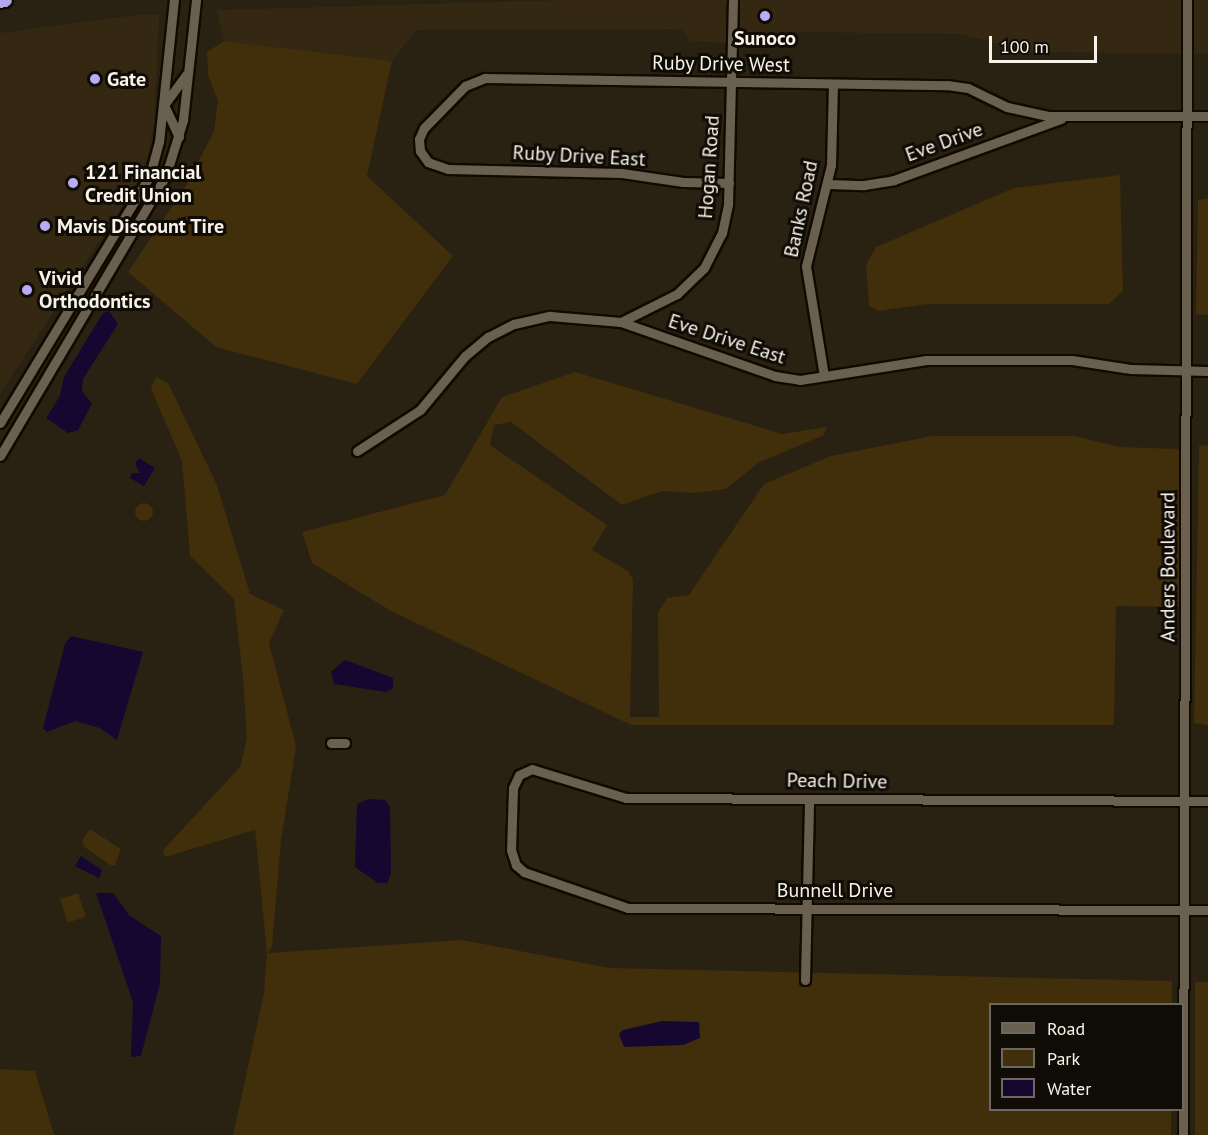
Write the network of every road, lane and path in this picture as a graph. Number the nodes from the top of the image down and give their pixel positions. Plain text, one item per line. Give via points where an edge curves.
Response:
1 (5, 0) edge
2 (165, 0) edge
3 (174, 0) edge
4 (196, 0) edge
5 (733, 0) edge
6 (1187, 0) edge
7 (0, 1) edge
8 (173, 12) junction
9 (189, 70) junction
10 (732, 82) junction
11 (833, 84) junction
12 (164, 105) junction
13 (1187, 116) junction
14 (1208, 116) edge
15 (1069, 117) junction
16 (179, 137) junction
17 (429, 162) joint
18 (729, 183) junction
19 (828, 184) junction
20 (89, 278) junction
21 (102, 286) junction
22 (621, 322) junction
23 (1186, 370) junction
24 (1208, 371) edge
25 (824, 376) junction
26 (0, 424) edge
27 (12, 432) junction
28 (357, 451) dead end
29 (0, 456) edge
30 (331, 743) dead end
31 (345, 743) dead end
32 (809, 799) junction
33 (1184, 800) junction
34 (1208, 801) edge
35 (512, 821) joint
36 (808, 907) junction
37 (1184, 910) junction
38 (1208, 910) edge
39 (805, 980) dead end
40 (1184, 1003) edge
41 (1183, 1111) edge
42 (1183, 1135) edge

1 - 7 highway
2 - 8 street
3 - 8 street
4 - 9 street
5 - 10 street, Hogan Road
6 - 13 street, Anders Boulevard
8 - 12 street
9 - 12 street
9 - 16 street
10 - 11 street, Ruby Drive West
10 - 17 street, Ruby Drive West via 476,79 424,128 419,147
10 - 18 street, Hogan Road
11 - 15 street, Ruby Drive West via 960,86 1025,112
11 - 19 street, Banks Road
12 - 16 street
12 - 20 street via 150,175
13 - 14 street
13 - 15 street
13 - 23 street, Anders Boulevard
15 - 19 street, Eve Drive via 894,180 855,186
16 - 21 street via 154,201
17 - 18 street, Ruby Drive East via 448,169 622,173 683,182
18 - 22 street, Hogan Road via 722,233 704,268 677,294
19 - 25 street, Banks Road via 806,266
20 - 21 street
20 - 26 street
21 - 27 street
22 - 25 street, Eve Drive East via 775,376 800,380
22 - 28 street, Eve Drive East via 550,316 499,330 465,356 420,410
23 - 24 street, Eve Drive East
23 - 25 street, Eve Drive East via 1131,369 1072,360 926,360
23 - 33 street, Anders Boulevard
26 - 27 street
27 - 29 street
30 - 31 street
32 - 33 street, Peach Drive
32 - 35 street, Peach Drive via 626,798 532,769 519,775 514,783
32 - 36 street
33 - 34 street, Peach Drive
33 - 37 street, Anders Boulevard
35 - 36 street, Bunnell Drive via 512,856 520,870 614,906
36 - 37 street, Bunnell Drive
36 - 39 street
37 - 38 street, Bunnell Drive
37 - 40 street, Anders Boulevard
41 - 42 street, Anders Boulevard

